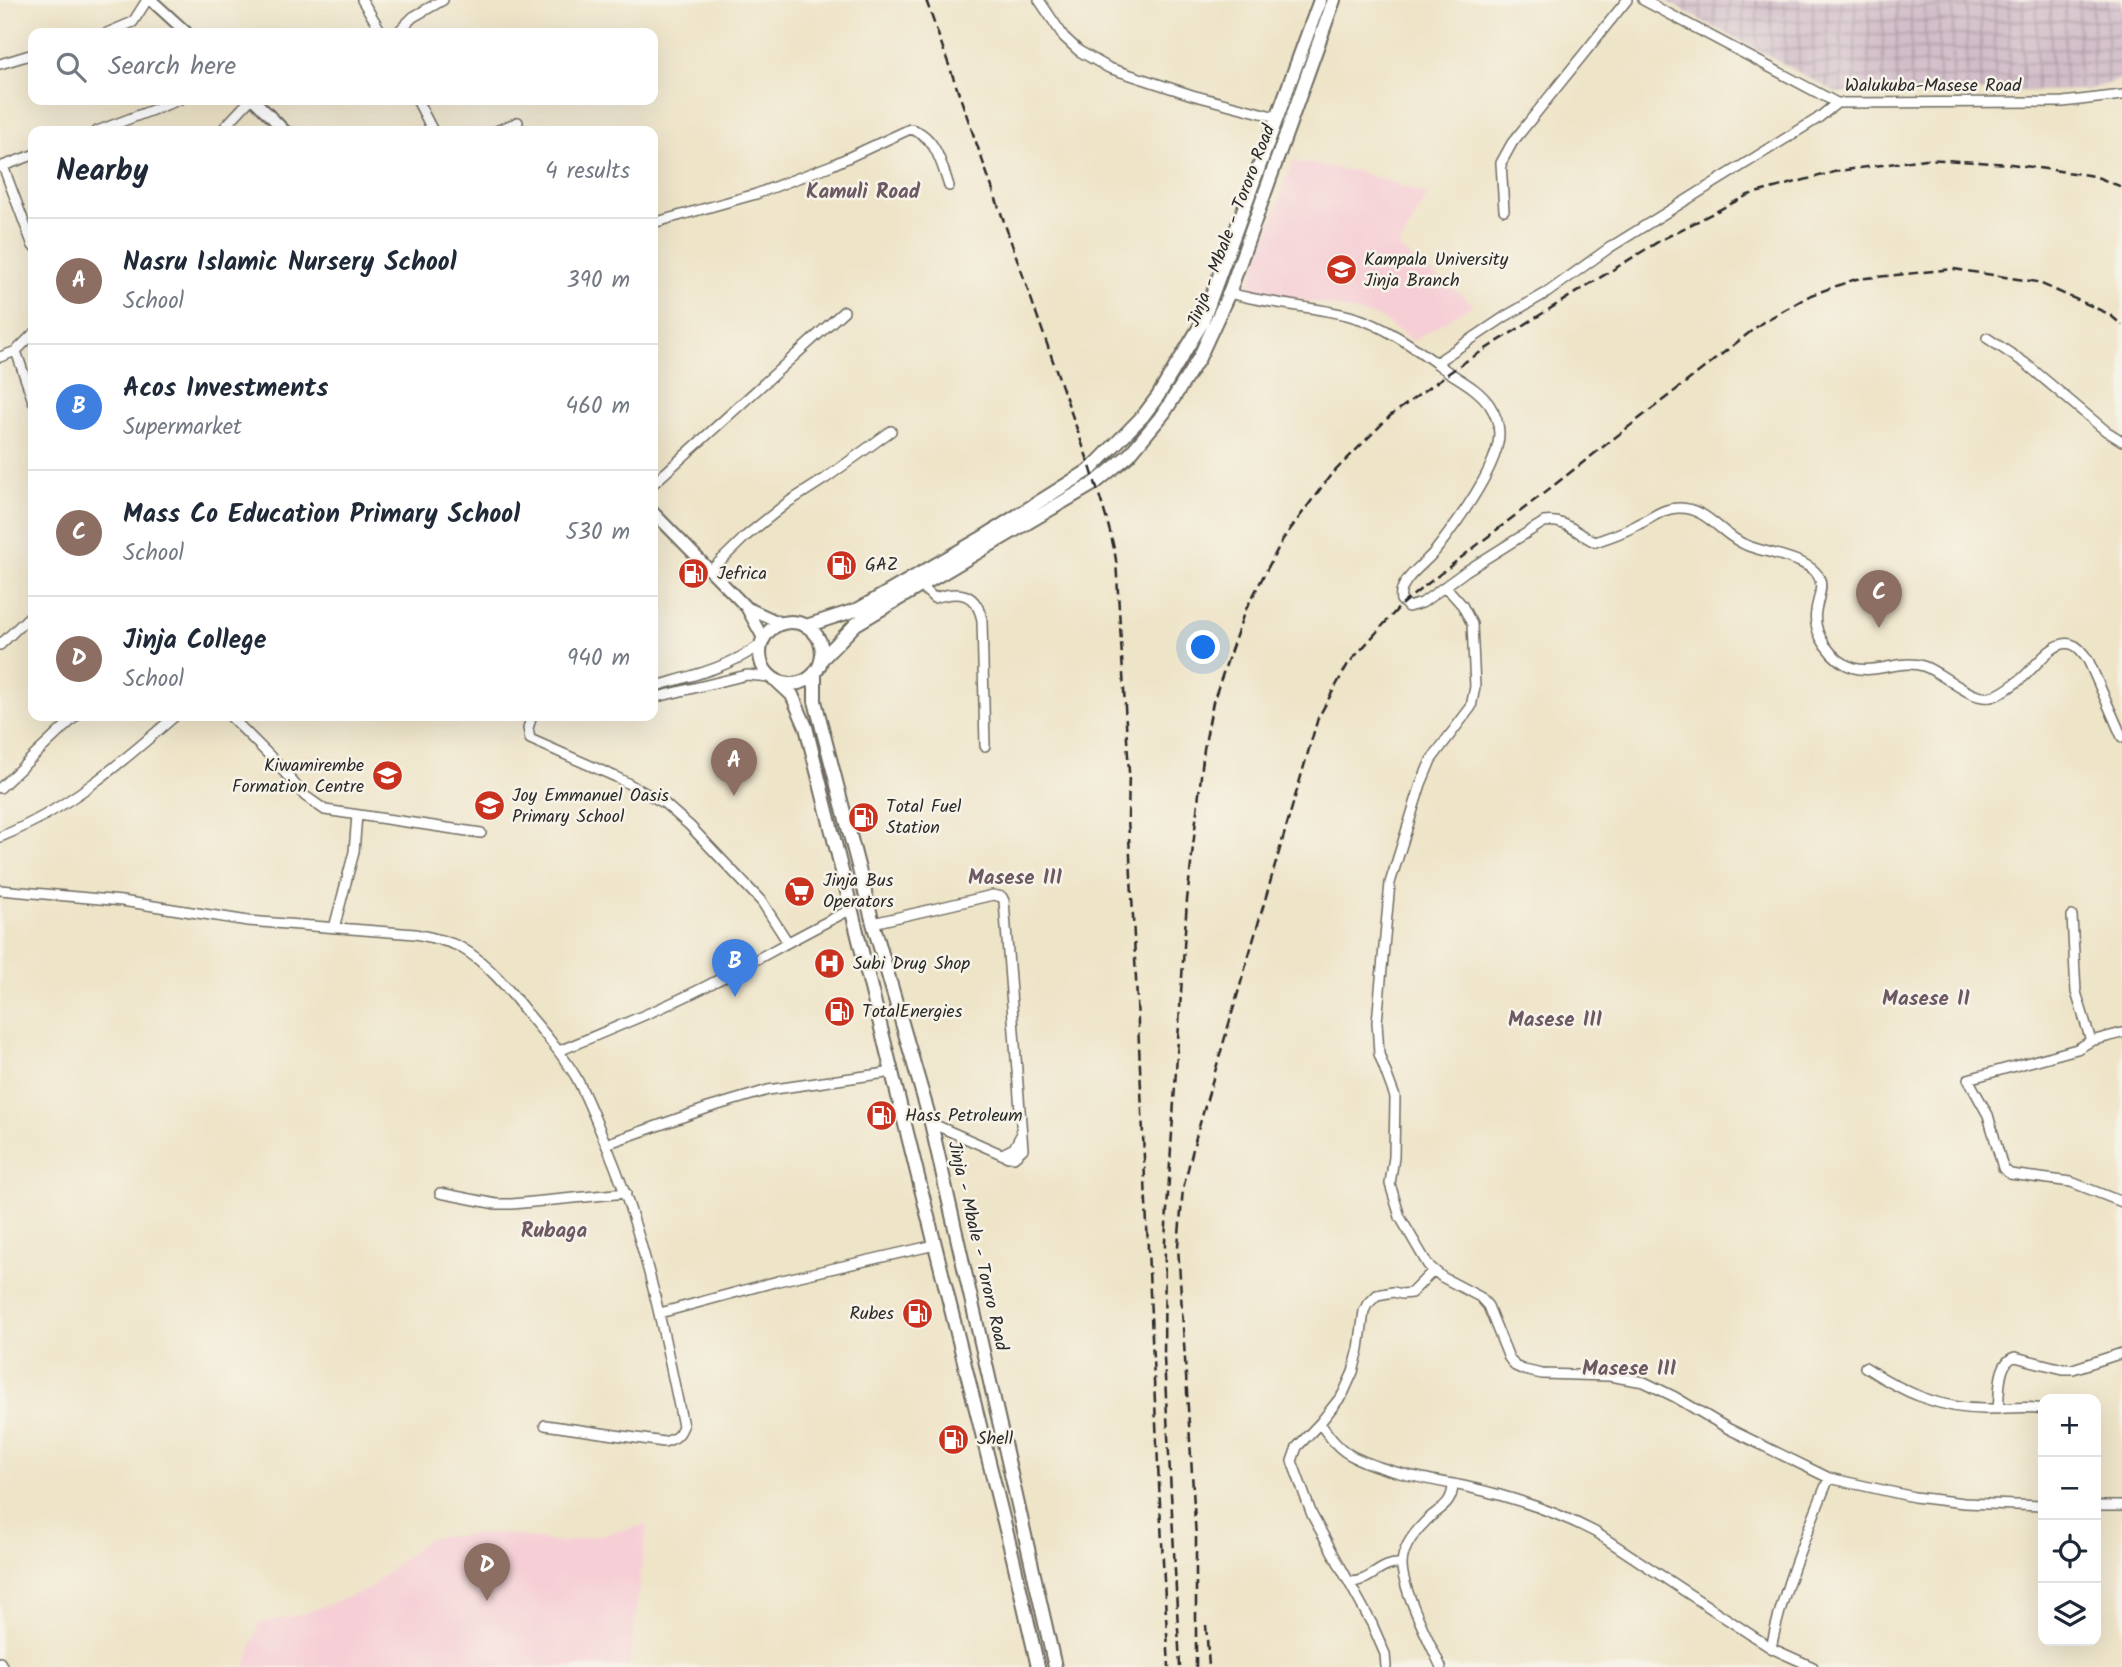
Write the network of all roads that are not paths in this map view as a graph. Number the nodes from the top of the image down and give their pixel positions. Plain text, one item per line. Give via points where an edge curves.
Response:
1 (149, 0) edge
2 (362, 0) edge
3 (443, 0) edge
4 (1039, 0) edge
5 (1320, 0) edge
6 (1334, 0) edge
7 (1627, 0) edge
8 (1643, 0) edge
9 (119, 28) edge
10 (181, 28) edge
11 (379, 28) edge
12 (402, 28) edge
13 (28, 56) edge
14 (0, 64) edge
15 (2122, 95) edge
16 (1838, 103) junction
17 (166, 105) edge
18 (247, 105) edge
19 (257, 105) edge
20 (420, 105) edge
21 (1276, 117) junction
22 (518, 122) dead end
23 (110, 126) edge
24 (225, 126) edge
25 (280, 126) edge
26 (430, 126) edge
27 (508, 126) edge
28 (28, 157) edge
29 (2, 167) edge
30 (949, 186) dead end
31 (1504, 210) dead end
32 (658, 222) edge
33 (28, 233) edge
34 (1229, 293) junction
35 (844, 311) dead end
36 (1987, 338) dead end
37 (28, 339) edge
38 (16, 351) junction
39 (0, 357) edge
40 (1437, 362) junction
41 (28, 386) edge
42 (891, 431) dead end
43 (2122, 441) edge
44 (658, 479) edge
45 (658, 517) edge
46 (710, 571) junction
47 (921, 586) junction
48 (1446, 587) junction
49 (747, 607) junction
50 (28, 618) edge
51 (781, 623) junction
52 (806, 625) junction
53 (762, 641) junction
54 (0, 645) edge
55 (822, 659) junction
56 (815, 673) junction
57 (774, 680) junction
58 (658, 686) edge
59 (658, 697) edge
60 (71, 721) edge
61 (169, 721) edge
62 (235, 721) edge
63 (530, 721) edge
64 (2122, 737) edge
65 (985, 746) dead end
66 (0, 788) edge
67 (357, 816) junction
68 (481, 833) dead end
69 (0, 837) edge
70 (0, 890) edge
71 (852, 909) junction
72 (2072, 916) dead end
73 (873, 923) junction
74 (334, 928) junction
75 (787, 942) junction
76 (2122, 1033) edge
77 (2091, 1041) junction
78 (559, 1051) junction
79 (892, 1073) junction
80 (931, 1123) junction
81 (606, 1144) junction
82 (626, 1193) junction
83 (440, 1194) dead end
84 (2122, 1202) edge
85 (935, 1245) junction
86 (1433, 1271) junction
87 (660, 1313) junction
88 (2122, 1353) edge
89 (1865, 1367) dead end
90 (2038, 1408) edge
91 (1998, 1409) junction
92 (1320, 1423) junction
93 (545, 1425) dead end
94 (1829, 1478) junction
95 (1453, 1485) junction
96 (2038, 1506) edge
97 (2101, 1506) edge
98 (2122, 1506) edge
99 (1402, 1564) junction
100 (1349, 1582) junction
101 (1771, 1648) junction
102 (0, 1662) edge
103 (3, 1667) edge
104 (1038, 1667) edge
105 (1055, 1667) edge
106 (1386, 1667) edge
107 (1441, 1667) edge
108 (1813, 1667) edge

1 - 9 street via 133,22
1 - 10 main road
2 - 11 street
3 - 12 street
4 - 21 street via 1071,44 1109,68
5 - 21 highway, Jinja - Mbale - Tororo Road
6 - 34 highway, Jinja - Mbale - Tororo Road
7 - 31 street via 1512,144 1501,163
8 - 16 street, Walukuba-Masese Road
13 - 14 street
15 - 16 street, Walukuba-Masese Road via 2063,102
16 - 40 street
17 - 23 street
18 - 24 street
19 - 25 main road
20 - 26 street
21 - 52 highway, Jinja - Mbale - Tororo Road via 1202,323 1177,369 1143,416 1091,469 980,539 859,609
22 - 27 street
28 - 29 street
29 - 33 street
30 - 32 street via 940,158 926,136 910,129 756,194
34 - 40 street via 1352,317
34 - 47 highway, Jinja - Mbale - Tororo Road via 1187,379 1129,455 1095,483
35 - 44 street
36 - 43 street
37 - 38 street
38 - 39 street
38 - 41 street
40 - 48 street via 1488,403 1497,418 1499,435 1474,495 1435,550 1402,586 1401,600 1408,607 1415,606
42 - 46 street via 779,509
45 - 46 main road
46 - 49 main road
47 - 55 highway, Jinja - Mbale - Tororo Road via 856,624
47 - 65 street via 934,598 957,593 979,606
48 - 64 street via 1544,522 1568,524 1595,542 1662,511 1693,509 1745,545 1785,555 1815,571 1821,592 1815,612 1819,635 1828,650 1854,668 1924,666 1971,693 1993,697 2049,652 2071,644 2089,662
48 - 86 street via 1472,624 1475,687 1471,707 1431,760 1390,883 1377,1022 1379,1054 1395,1097 1390,1184 1400,1217
49 - 51 main road
49 - 53 main road
50 - 54 street
51 - 52 highway
51 - 53 highway
52 - 55 highway via 816,634
53 - 57 highway via 759,657
53 - 58 street via 722,667
55 - 56 highway
56 - 57 highway via 798,684
56 - 73 highway, Jinja - Mbale - Tororo Road via 815,701
57 - 59 street via 747,675
57 - 71 highway via 792,695 806,726
60 - 66 street
61 - 69 street via 79,794
62 - 67 street via 315,805
63 - 75 street via 530,739 654,796 690,826 762,902
67 - 68 street
67 - 74 street via 354,852
70 - 74 street
71 - 75 street
71 - 79 highway
72 - 77 street via 2076,992
73 - 80 highway, Jinja - Mbale - Tororo Road
73 - 80 street via 993,895 1002,897 1023,1149 1014,1157 1002,1154
74 - 78 street via 415,934 460,947 513,995
75 - 78 street via 660,1009
76 - 77 street
77 - 84 street via 2077,1049 1968,1079 1988,1115 2003,1168 2010,1174 2071,1182
78 - 81 street
79 - 81 street via 768,1090
79 - 85 highway
80 - 105 highway, Jinja - Mbale - Tororo Road
81 - 82 street
82 - 83 street via 512,1204
82 - 87 street
85 - 87 street via 778,1280
85 - 104 highway
86 - 92 street via 1410,1293 1377,1295 1367,1304 1353,1372 1343,1394
86 - 94 street via 1480,1297 1515,1366 1542,1374 1644,1382
87 - 93 street via 683,1426 680,1434 664,1441
88 - 91 street via 2063,1369 2010,1358 2003,1366
89 - 91 street via 1899,1389 1934,1401
90 - 91 street
92 - 95 street via 1336,1446 1353,1457
92 - 100 street via 1297,1447 1292,1466 1312,1515
94 - 96 street via 1951,1502
94 - 101 street via 1796,1558
95 - 99 street via 1448,1503 1407,1544
95 - 101 street via 1532,1504 1595,1532
97 - 98 street
99 - 100 street via 1387,1565 1365,1581
99 - 107 street via 1405,1582
100 - 106 street via 1385,1654
101 - 108 street
102 - 103 street

